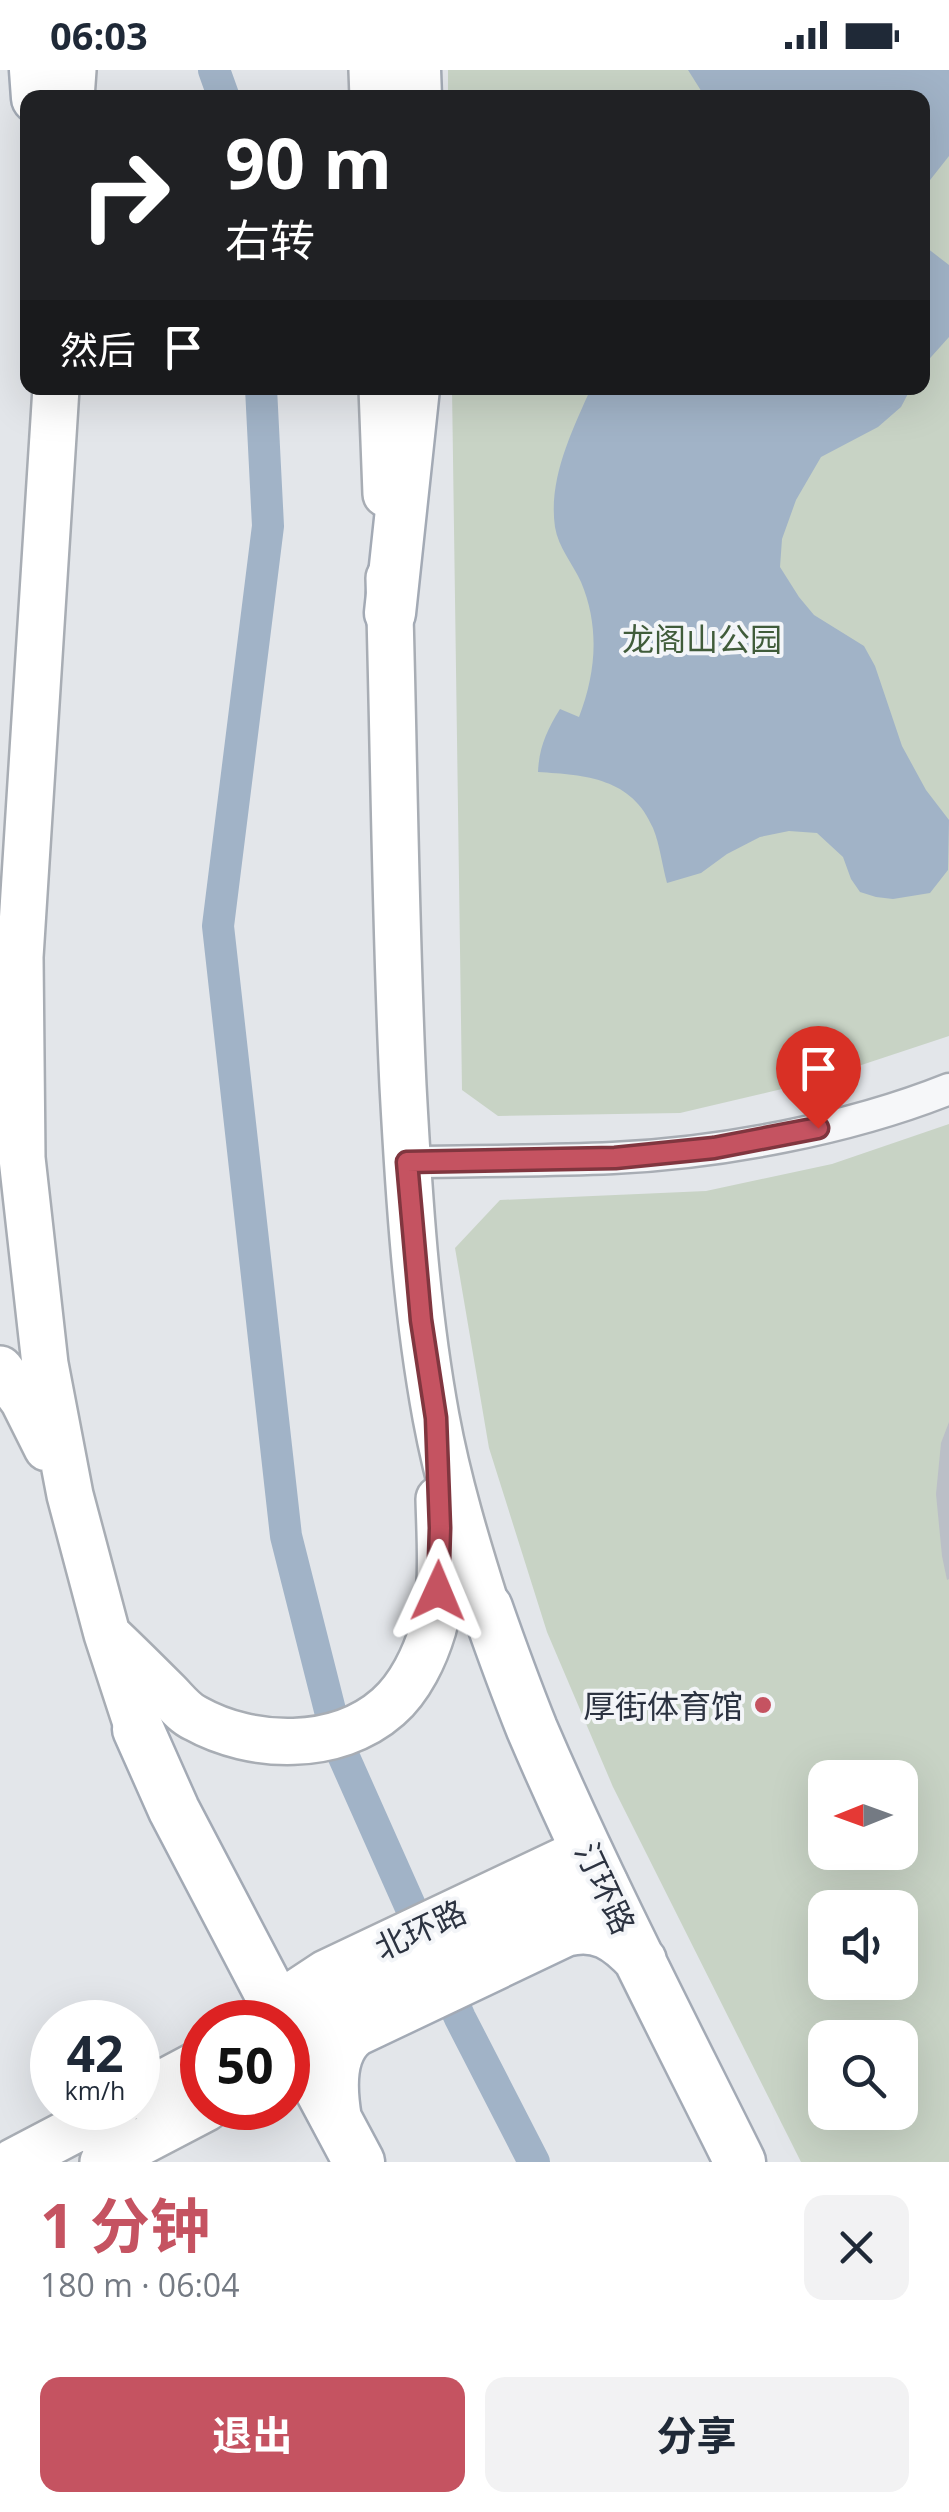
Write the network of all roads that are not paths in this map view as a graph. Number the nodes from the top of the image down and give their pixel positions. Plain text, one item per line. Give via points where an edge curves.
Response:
1 (55, 395) edge
2 (382, 395) edge
3 (413, 395) edge
4 (390, 613) junction
5 (10, 976) edge
6 (949, 1089) edge
7 (407, 1162) junction
8 (0, 1369) edge
9 (436, 1418) junction
10 (70, 1495) junction
11 (486, 1608) joint
12 (108, 1634) junction
13 (138, 1729) joint
14 (572, 1888) junction
15 (268, 2000) edge
16 (341, 2004) junction
17 (310, 2018) edge
18 (310, 2076) edge
19 (180, 2122) edge
20 (74, 2130) edge
21 (347, 2140) edge
22 (13, 2162) edge
23 (103, 2162) edge
24 (740, 2162) edge

1 - 5 main road
2 - 4 main road
3 - 4 main road
4 - 7 main road
5 - 10 main road via 45,1364
6 - 7 street via 907,1106 714,1148 615,1158
7 - 9 main road
8 - 10 main road via 23,1400
9 - 11 main road
9 - 12 main road via 440,1528 434,1628 410,1682 388,1708 349,1732 313,1740 228,1733 192,1717
10 - 12 main road
11 - 14 main road, 汀环路 via 532,1727
12 - 13 main road
13 - 15 main road
14 - 16 main road
14 - 24 main road, 汀环路 via 641,1961
16 - 17 main road
16 - 21 main road via 346,2038 333,2080
18 - 21 main road
19 - 23 main road
20 - 22 main road

